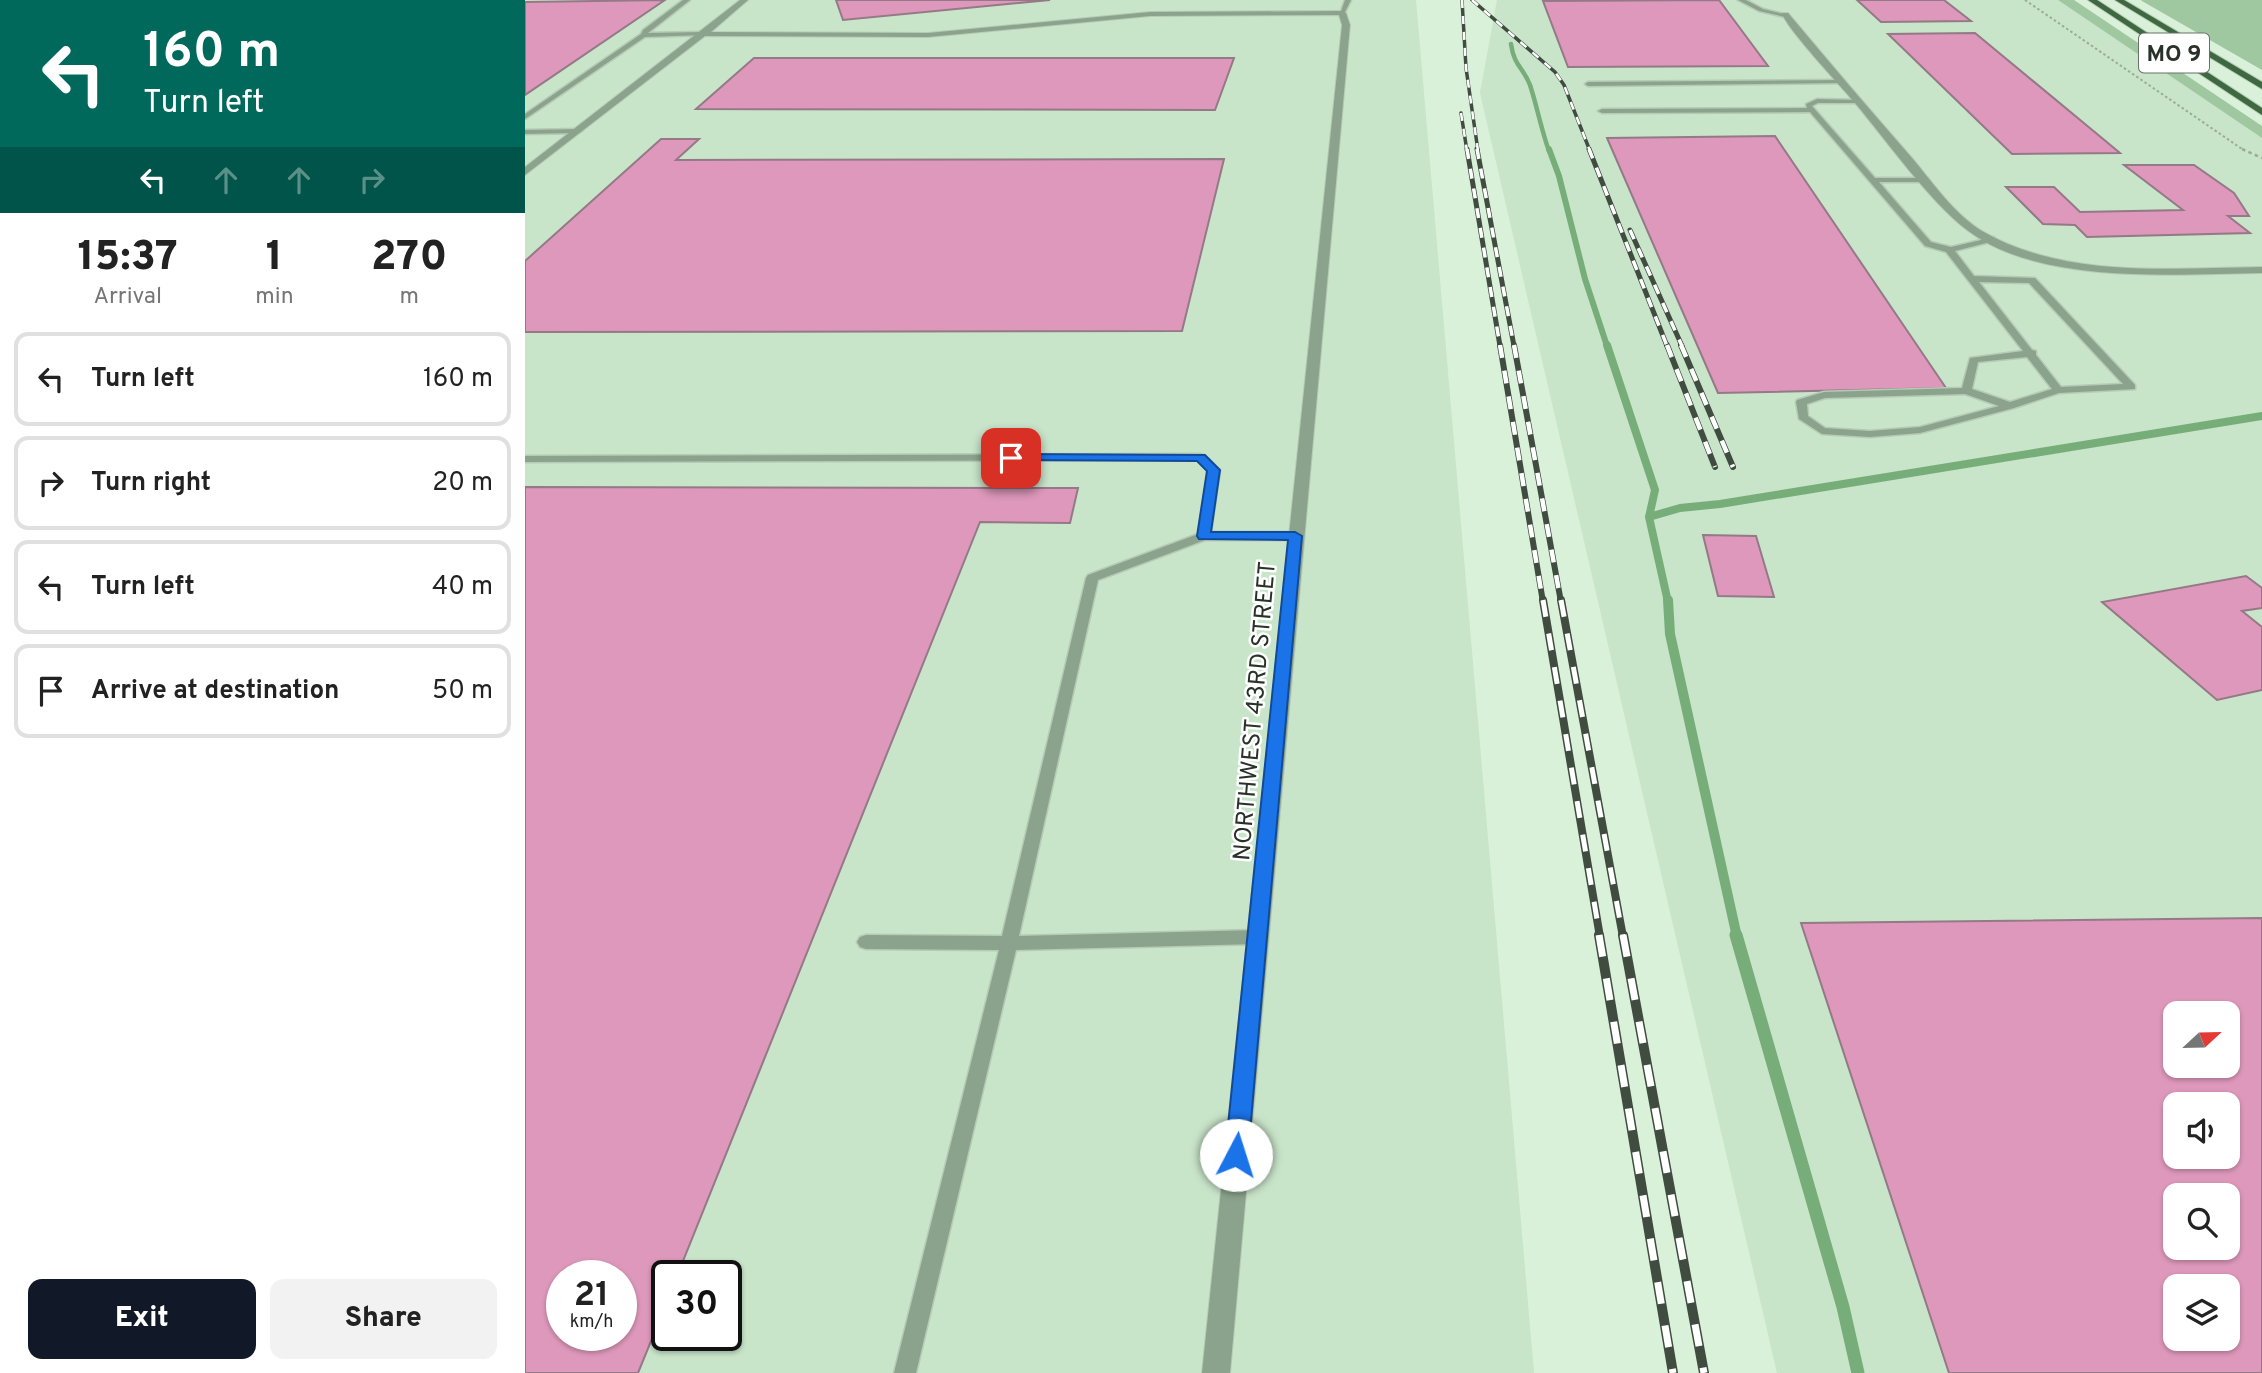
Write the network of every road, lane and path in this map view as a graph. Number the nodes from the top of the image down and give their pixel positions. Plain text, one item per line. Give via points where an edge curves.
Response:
1 (687, 0) edge
2 (744, 0) edge
3 (1741, 0) edge
4 (2025, 0) edge
5 (2092, 0) edge
6 (2119, 0) edge
7 (1345, 6) edge
8 (1144, 7) dead end
9 (1782, 11) joint
10 (1150, 14) junction
11 (703, 34) junction
12 (644, 35) junction
13 (1842, 82) junction
14 (1588, 85) dead end
15 (2262, 86) edge
16 (1858, 102) junction
17 (1812, 110) junction
18 (1602, 111) dead end
19 (2262, 112) edge
20 (525, 117) edge
21 (525, 131) edge
22 (578, 131) junction
23 (2262, 158) edge
24 (525, 163) edge
25 (536, 163) junction
26 (525, 172) edge
27 (1872, 180) junction
28 (1925, 180) junction
29 (1991, 239) junction
30 (1950, 251) junction
31 (2262, 270) edge
32 (1973, 279) junction
33 (2032, 353) junction
34 (2058, 390) junction
35 (1966, 391) junction
36 (2010, 406) junction
37 (525, 458) edge
38 (1204, 536) junction
39 (1295, 536) junction
40 (1257, 937) junction
41 (866, 942) dead end
42 (1009, 943) junction
43 (905, 1373) edge
44 (1216, 1373) edge

1 - 12 lane
2 - 11 street
3 - 9 lane via 1761,10
4 - 23 path
5 - 19 main road, MO 9
6 - 15 main road, MO 9
7 - 10 street
7 - 39 street, NORTHWEST 43RD STREET
8 - 10 street
9 - 13 street
10 - 11 street via 928,35
11 - 12 lane
11 - 22 street
12 - 20 lane
13 - 14 lane
13 - 16 street
16 - 17 lane via 1817,102 1808,105
16 - 28 street
17 - 18 lane
17 - 27 lane
21 - 22 lane
22 - 25 street
24 - 25 lane
25 - 26 street
27 - 28 lane
27 - 30 lane via 1928,244
28 - 29 street via 1962,221
29 - 30 lane
29 - 31 street via 2060,262 2099,268
30 - 32 lane
32 - 33 lane
32 - 34 lane via 2032,280 2131,387
33 - 34 lane
33 - 35 lane via 1974,360
34 - 36 lane
35 - 36 lane
35 - 36 lane via 1824,396 1801,402 1803,417 1822,431 1870,434 1920,430
37 - 38 lane via 1200,457 1214,470
38 - 39 lane
38 - 42 lane via 1092,578
39 - 40 street, NORTHWEST 43RD STREET
40 - 42 lane
40 - 44 street, NORTHWEST 43RD STREET
41 - 42 lane
42 - 43 lane

